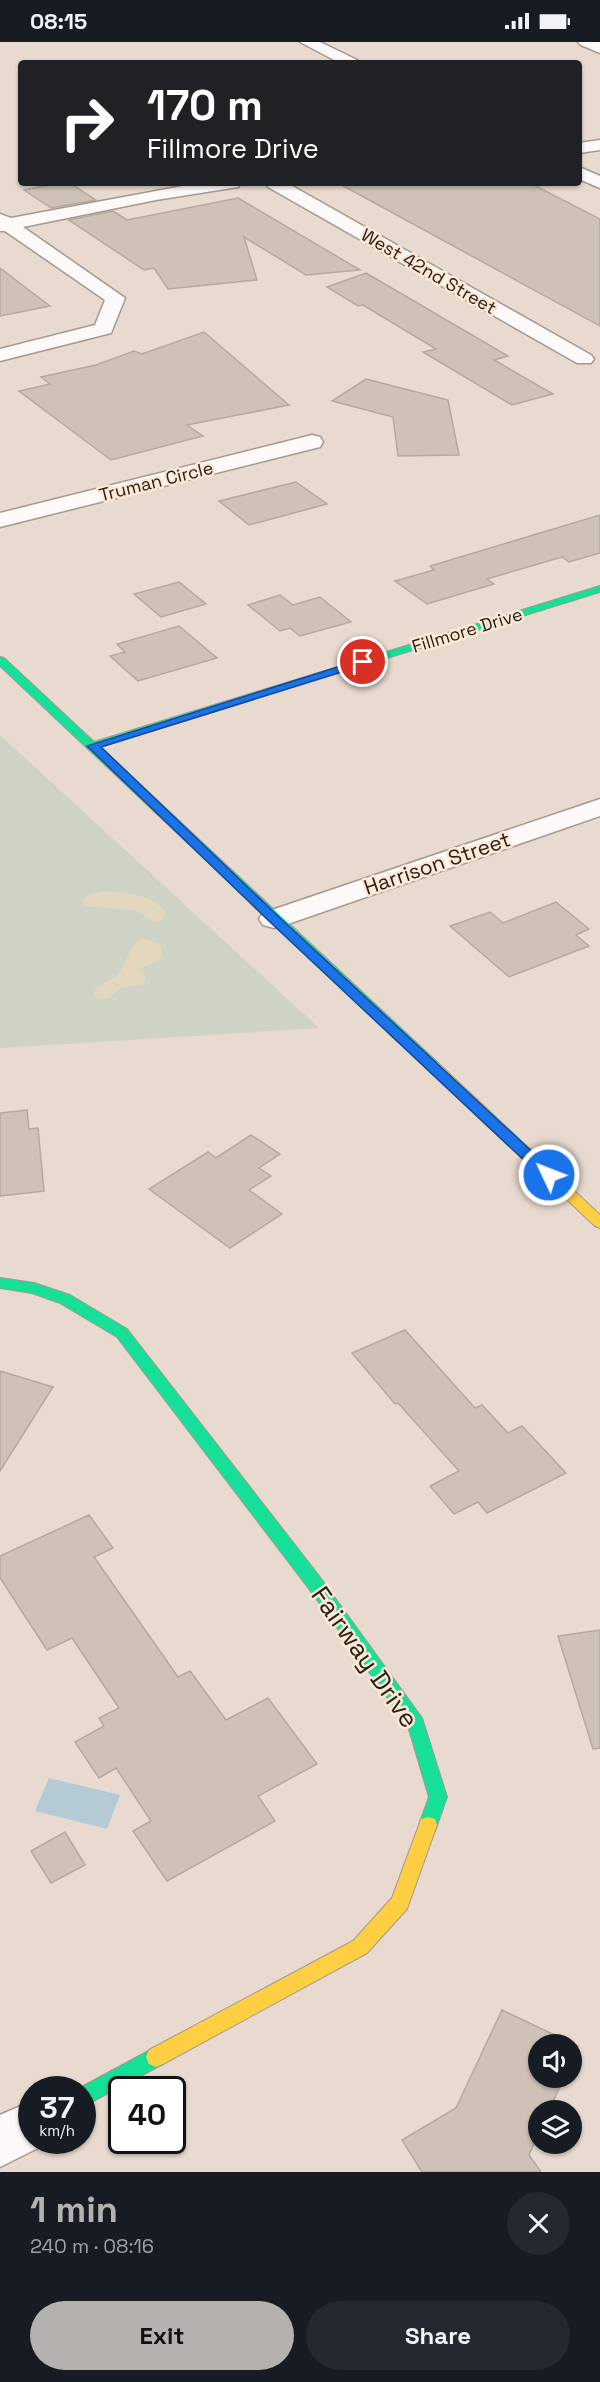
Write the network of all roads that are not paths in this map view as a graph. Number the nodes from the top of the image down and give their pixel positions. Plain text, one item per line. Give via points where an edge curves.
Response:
1 (308, 42) edge
2 (586, 42) edge
3 (600, 48) edge
4 (346, 60) edge
5 (600, 145) edge
6 (582, 148) edge
7 (582, 174) edge
8 (600, 183) edge
9 (213, 186) edge
10 (279, 186) edge
11 (2, 223) edge
12 (0, 355) edge
13 (584, 359) dead end
14 (312, 442) dead end
15 (0, 520) edge
16 (600, 589) edge
17 (0, 660) edge
18 (93, 746) junction
19 (600, 807) edge
20 (274, 920) junction
21 (600, 1223) edge
22 (0, 1284) edge
23 (96, 2089) edge
24 (18, 2132) edge
25 (0, 2142) edge

1 - 4 street
2 - 3 street
5 - 6 street
7 - 8 street
9 - 11 street
10 - 13 street, West 42nd Street
11 - 12 street via 114,298 104,328
14 - 15 street, Truman Circle
16 - 18 street, Fillmore Drive
17 - 18 street
18 - 20 street
19 - 20 street, Harrison Street
20 - 21 street
22 - 23 street, Fairway Drive via 23,1284 59,1295 88,1308 122,1333 313,1581 416,1723 438,1797 400,1903 360,1947
24 - 25 street

